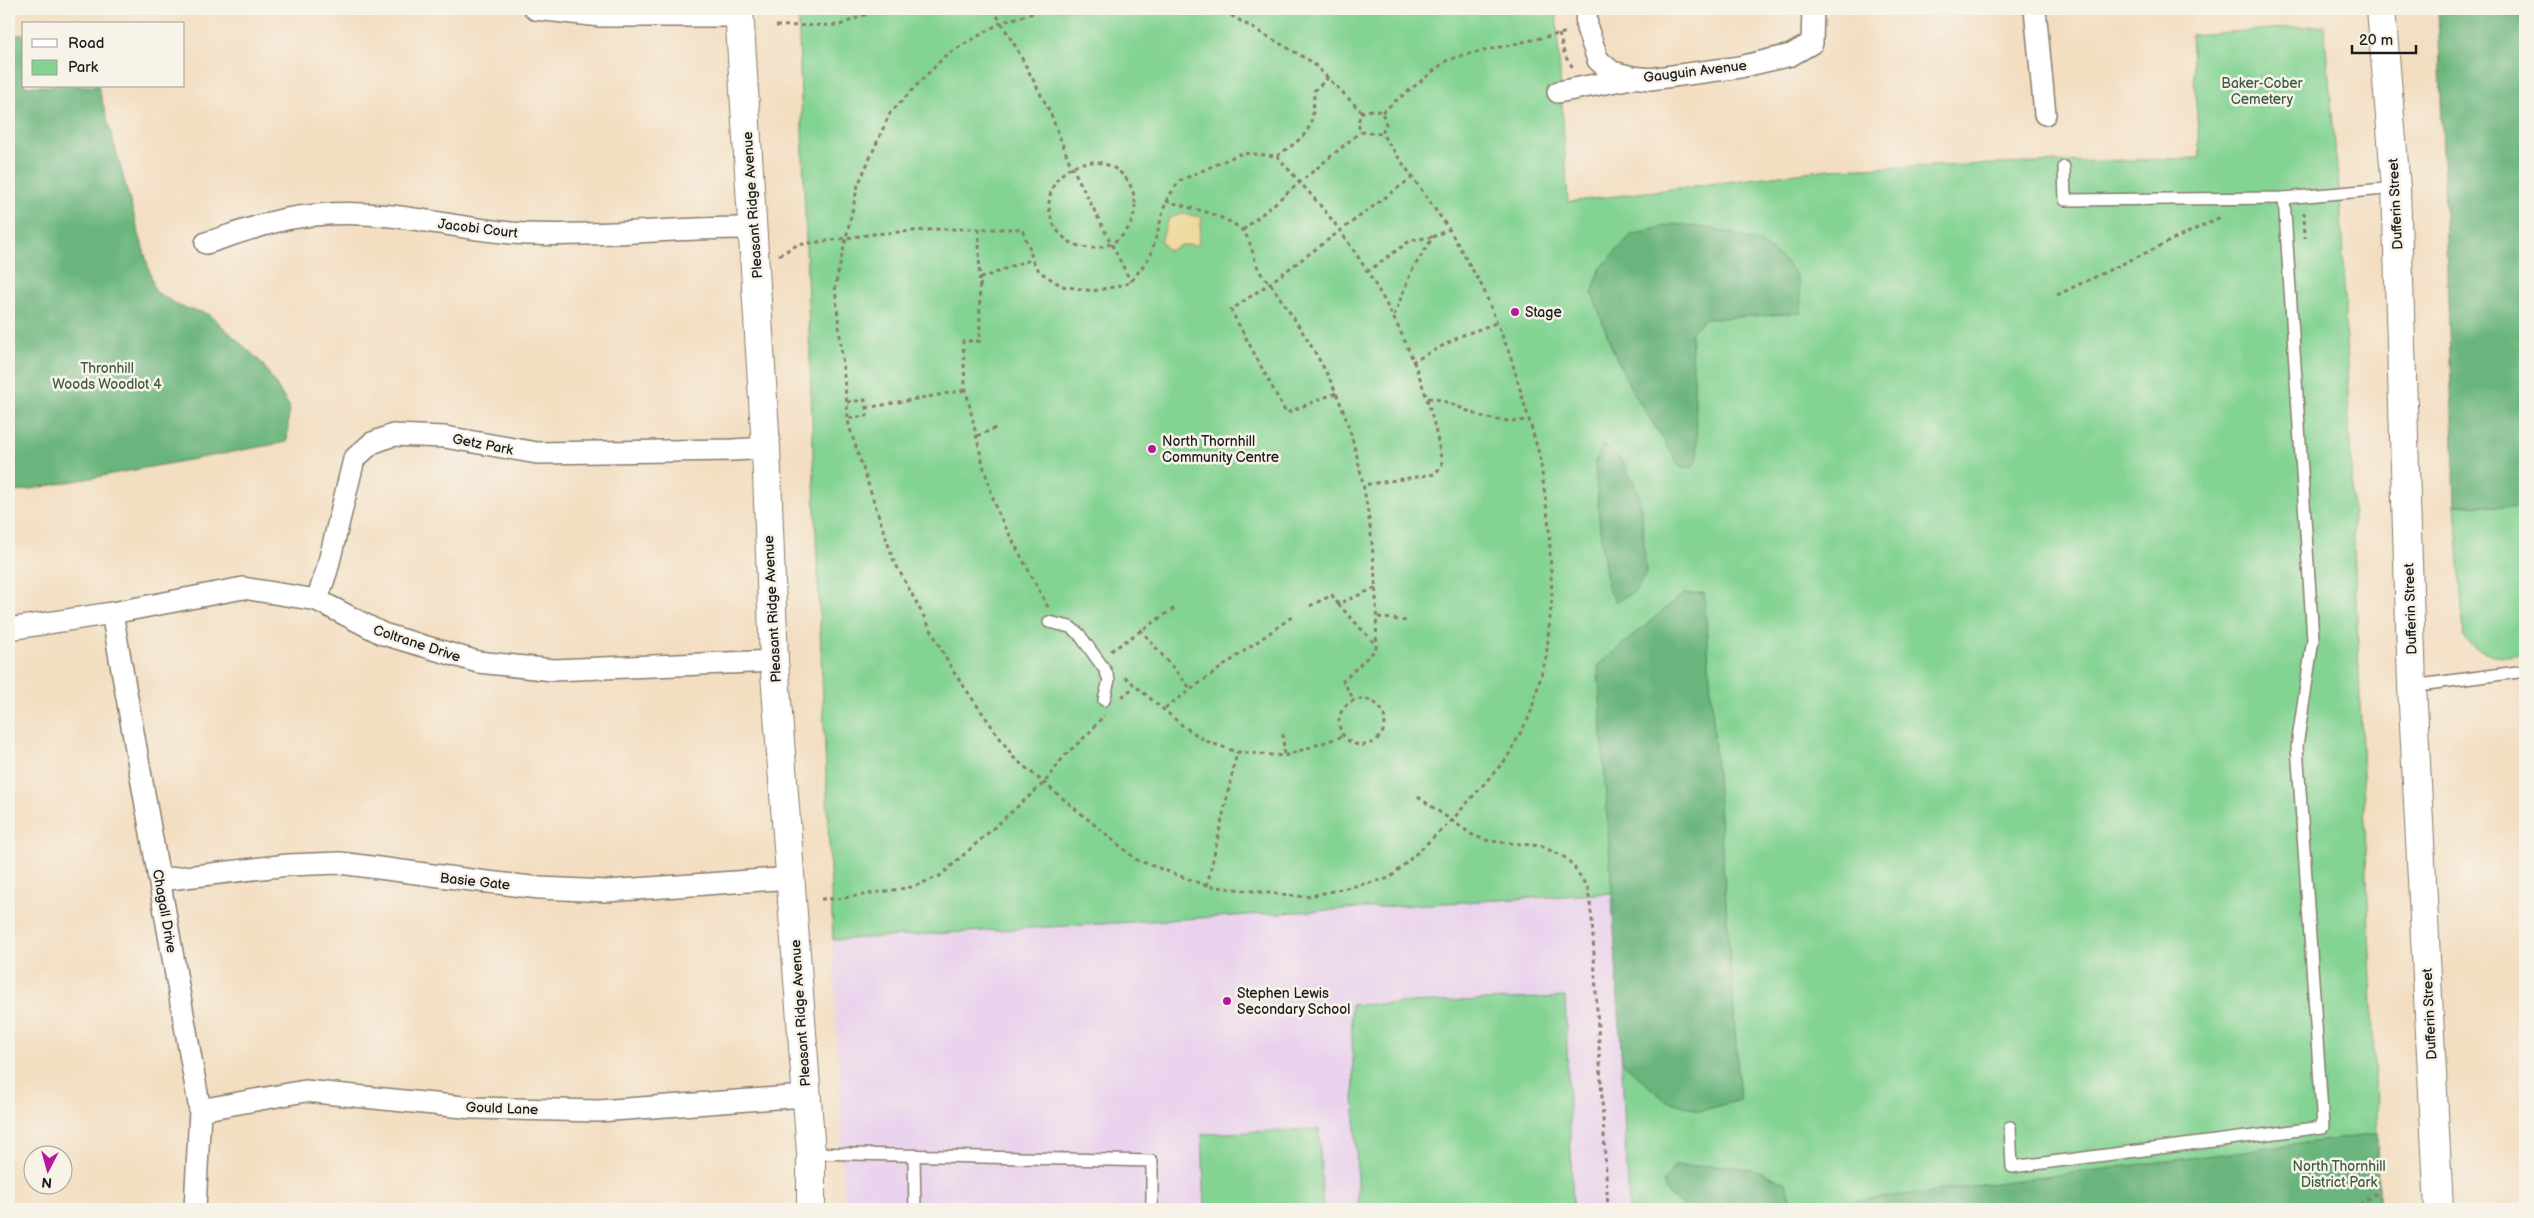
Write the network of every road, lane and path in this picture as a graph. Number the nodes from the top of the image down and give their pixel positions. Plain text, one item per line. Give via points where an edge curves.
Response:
1 (535, 9) edge
2 (879, 9) edge
3 (993, 9) edge
4 (1048, 9) edge
5 (1200, 9) edge
6 (1813, 9) edge
7 (2035, 9) edge
8 (2382, 9) edge
9 (739, 12) edge
10 (1586, 18) edge
11 (1002, 22) junction
12 (776, 26) dead end
13 (1560, 34) junction
14 (1575, 69) dead end
15 (1328, 78) junction
16 (1632, 78) junction
17 (1558, 92) dead end
18 (1362, 112) junction
19 (1382, 112) junction
20 (2045, 114) dead end
21 (1360, 132) junction
22 (1382, 134) junction
23 (1277, 156) junction
24 (1074, 166) junction
25 (2064, 167) dead end
26 (1414, 176) junction
27 (1300, 182) junction
28 (2396, 188) junction
29 (2284, 198) junction
30 (1166, 201) junction
31 (2225, 215) dead end
32 (753, 228) junction
33 (1449, 228) junction
34 (979, 229) junction
35 (1243, 230) junction
36 (1340, 230) junction
37 (1432, 237) junction
38 (846, 238) junction
39 (206, 243) dead end
40 (1111, 243) junction
41 (779, 255) dead end
42 (1032, 260) junction
43 (1367, 272) junction
44 (1131, 282) junction
45 (1270, 283) junction
46 (980, 287) junction
47 (2057, 295) dead end
48 (1394, 317) junction
49 (1499, 322) junction
50 (1412, 362) junction
51 (966, 390) junction
52 (1336, 393) junction
53 (1428, 398) junction
54 (847, 402) junction
55 (866, 408) junction
56 (849, 418) junction
57 (1528, 420) junction
58 (996, 428) dead end
59 (977, 436) junction
60 (766, 448) junction
61 (1363, 485) junction
62 (1376, 588) junction
63 (317, 600) junction
64 (1338, 604) junction
65 (1310, 606) dead end
66 (1176, 607) dead end
67 (112, 613) junction
68 (1293, 616) dead end
69 (1050, 617) joint
70 (1378, 617) junction
71 (1406, 620) dead end
72 (9, 629) edge
73 (1140, 629) junction
74 (1376, 645) junction
75 (1107, 654) dead end
76 (774, 661) junction
77 (2525, 672) edge
78 (1123, 674) dead end
79 (2412, 686) junction
80 (1134, 687) junction
81 (1192, 689) junction
82 (1104, 700) dead end
83 (1354, 700) junction
84 (1117, 702) dead end
85 (1165, 708) junction
86 (1105, 713) dead end
87 (1283, 734) dead end
88 (1343, 736) junction
89 (1237, 752) junction
90 (1284, 756) junction
91 (1045, 782) junction
92 (1418, 797) dead end
93 (1453, 819) junction
94 (792, 878) junction
95 (160, 880) junction
96 (1207, 886) junction
97 (821, 899) dead end
98 (805, 1096) junction
99 (200, 1110) junction
100 (2010, 1127) dead end
101 (811, 1153) junction
102 (914, 1156) junction
103 (2378, 1192) dead end
104 (195, 1209) edge
105 (811, 1209) edge
106 (915, 1209) edge
107 (1152, 1209) edge
108 (1608, 1209) edge
109 (2353, 1209) edge
110 (2439, 1209) edge

1 - 9 street via 601,16
2 - 12 path via 840,25
3 - 11 path
4 - 11 path
5 - 15 path via 1227,13 1312,62
6 - 16 street, Gauguin Avenue via 1812,43 1791,55 1740,67 1650,79
7 - 20 street
8 - 28 street, Dufferin Street
9 - 32 street, Pleasant Ridge Avenue
10 - 13 path
10 - 16 street, Gauguin Avenue via 1598,60 1612,72
11 - 24 path via 1050,112
11 - 38 path via 946,55 890,113 858,185
13 - 14 path via 1565,56
13 - 19 path via 1446,61
15 - 18 path
15 - 23 path via 1314,91 1313,114 1306,135
16 - 17 street
18 - 19 path
18 - 21 path via 1358,122
19 - 22 path via 1386,124
21 - 22 path
21 - 27 path
22 - 26 path
23 - 27 path
23 - 30 path via 1242,153 1179,182
24 - 40 path
24 - 40 path via 1088,162 1104,164 1118,171 1129,183 1134,199 1132,220 1124,234
24 - 40 path via 1060,176 1050,195 1049,211 1054,226 1065,239 1080,246 1095,248
25 - 29 lane via 2065,200
26 - 33 path
26 - 36 path
27 - 35 path
27 - 36 path
28 - 29 lane
28 - 79 street, Dufferin Street
29 - 100 lane via 2313,639 2297,746 2323,1127 2012,1167
30 - 35 path via 1229,222
30 - 44 path via 1151,255
31 - 47 path
32 - 39 street, Jacobi Court via 627,234 526,234 390,216 341,214 286,219
32 - 60 street, Pleasant Ridge Avenue
33 - 37 path
33 - 49 path via 1484,288
34 - 38 path via 939,229
34 - 42 path via 1022,229
34 - 46 path
35 - 45 path via 1262,277
36 - 43 path
36 - 45 path
37 - 43 path via 1411,240
37 - 48 path via 1411,272
38 - 41 path via 796,244
38 - 54 path via 835,287
40 - 44 path
42 - 44 path via 1040,272 1062,286 1093,291
42 - 46 path via 982,277
43 - 48 path
45 - 52 path via 1315,352
45 - 52 path via 1231,310 1286,412
46 - 51 path via 980,341 963,341
48 - 50 path
49 - 50 path via 1463,335
49 - 57 path
50 - 53 path
51 - 55 path
51 - 59 path
52 - 61 path
53 - 57 path via 1443,399 1493,420
53 - 61 path via 1442,465 1435,474
54 - 55 path via 865,400
54 - 56 path
55 - 56 path via 867,416
56 - 91 path via 893,559 953,672 1014,758
57 - 93 path via 1540,457 1549,527 1552,597 1546,658 1530,715 1520,737 1507,758
58 - 59 path
59 - 69 path via 982,465 997,511
60 - 63 street, Getz Park via 537,454 445,437 393,435 372,443 354,459
60 - 76 street, Pleasant Ridge Avenue
61 - 62 path
62 - 64 path
62 - 70 path
63 - 67 street, Coltrane Drive via 243,588
63 - 76 street, Coltrane Drive via 383,634 478,662 553,670
64 - 65 path via 1332,595
64 - 74 path
66 - 73 path
67 - 72 street, Coltrane Drive
67 - 95 street, Chagall Drive
68 - 81 path
69 - 82 lane via 1079,634 1105,670 1109,680
70 - 71 path
70 - 74 path
73 - 75 path
73 - 81 path
74 - 83 path via 1376,649 1343,680
76 - 94 street, Pleasant Ridge Avenue
77 - 79 lane
78 - 80 path
79 - 110 street, Dufferin Street
80 - 84 path
80 - 85 path
81 - 85 path
83 - 88 path via 1345,706 1340,716 1339,727
83 - 88 path via 1367,699 1378,705 1385,716 1385,729 1378,740 1366,746 1354,744
85 - 89 path via 1183,726 1206,741
86 - 91 path via 1064,756
87 - 90 path
88 - 90 path
89 - 90 path
89 - 96 path
91 - 96 path via 1138,860
91 - 97 path via 940,876 912,887 837,900
92 - 93 path
93 - 96 path via 1390,878 1306,897
93 - 108 path via 1474,836 1489,841 1529,844 1554,851 1573,865 1588,889
94 - 95 street, Basie Gate via 607,891 435,877 340,863 288,865
94 - 98 street, Pleasant Ridge Avenue
95 - 99 street, Chagall Drive
98 - 99 street, Gould Lane via 599,1111 473,1108 305,1090
98 - 101 street, Pleasant Ridge Avenue
99 - 104 street, Chagall Drive
101 - 102 lane
101 - 105 street, Pleasant Ridge Avenue
102 - 106 lane
102 - 107 lane via 1152,1161
103 - 109 path

